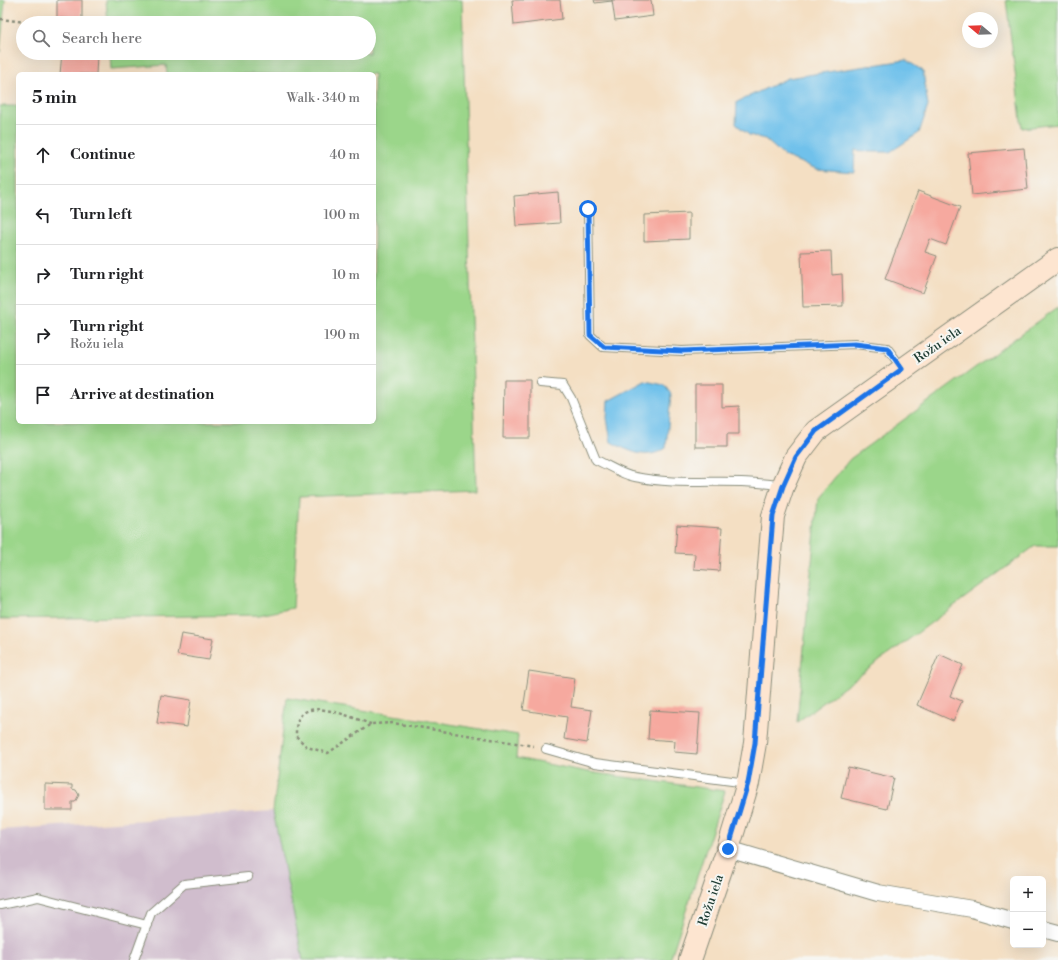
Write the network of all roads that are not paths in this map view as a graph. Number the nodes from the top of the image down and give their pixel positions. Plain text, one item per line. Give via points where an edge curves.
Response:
1 (588, 209) dead end
2 (1058, 259) edge
3 (902, 369) junction
4 (540, 383) dead end
5 (783, 486) junction
6 (546, 749) road end
7 (748, 783) junction
8 (728, 849) junction
9 (248, 877) dead end
10 (0, 905) edge
11 (1010, 920) edge
12 (147, 925) junction
13 (1046, 930) edge
14 (1058, 933) edge
15 (134, 960) edge
16 (690, 960) edge

1 - 3 lane via 590,335 604,347 682,351 855,344 887,348
2 - 3 street, Rožu iela
3 - 5 street, Rožu iela via 816,431 796,457
4 - 5 lane via 563,385 571,398 596,460 634,477 659,480 761,482
5 - 7 street, Rožu iela via 773,516 755,743
6 - 7 lane via 595,763
7 - 8 street, Rožu iela
8 - 11 street via 878,893 972,909
8 - 16 street, Rožu iela
9 - 12 lane via 184,884 151,913
10 - 12 lane via 38,897
12 - 15 lane
13 - 14 street

